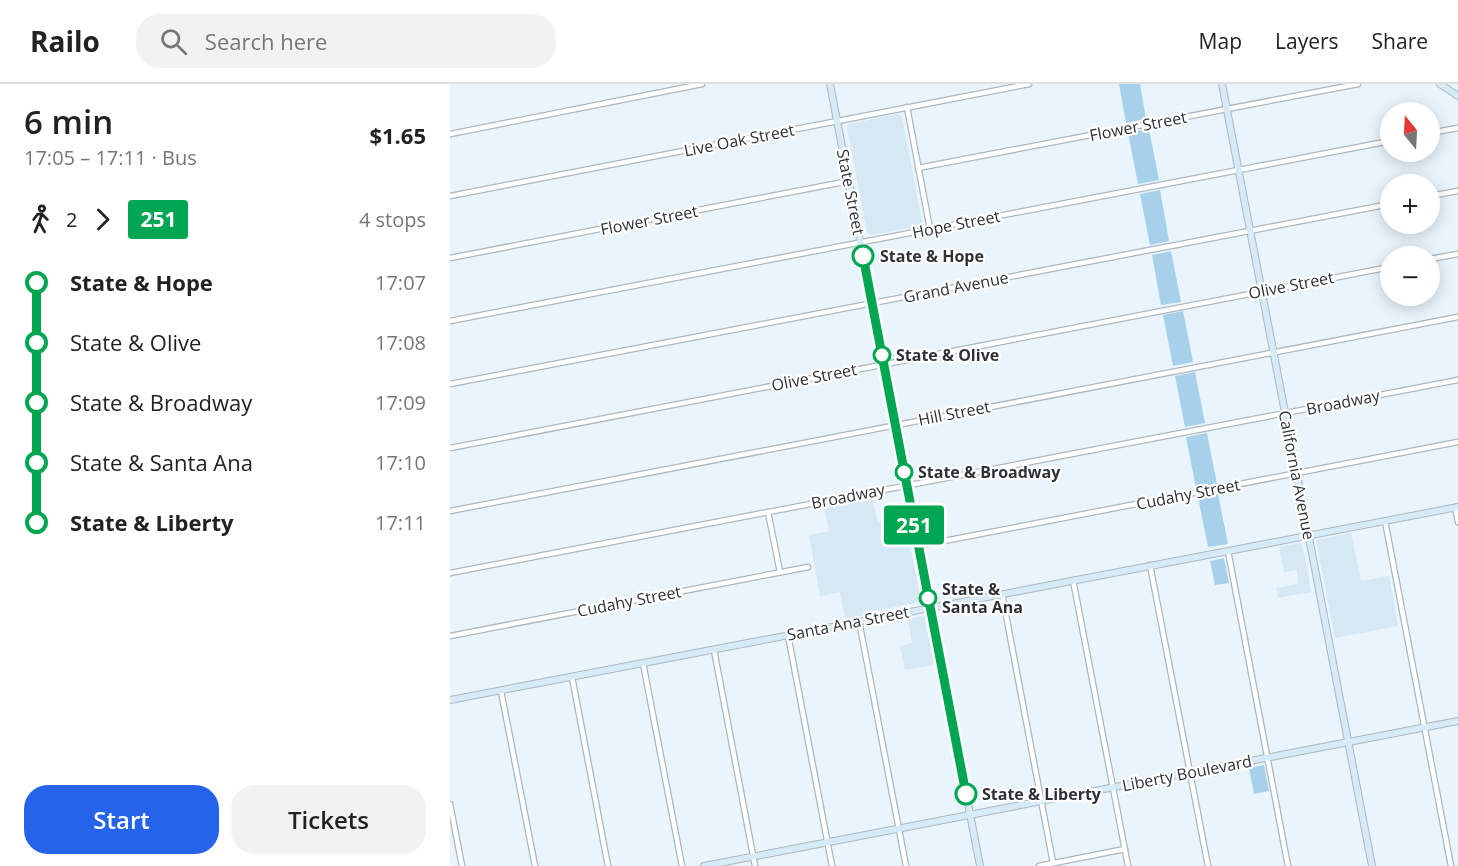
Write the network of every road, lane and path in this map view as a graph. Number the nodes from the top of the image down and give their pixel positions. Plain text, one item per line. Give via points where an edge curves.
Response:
1 (702, 84) edge
2 (830, 84) edge
3 (1029, 84) edge
4 (1222, 84) edge
5 (1358, 84) edge
6 (1440, 84) edge
7 (1458, 96) edge
8 (907, 107) junction
9 (1227, 109) junction
10 (837, 121) junction
11 (1458, 128) edge
12 (1440, 131) edge
13 (450, 134) edge
14 (1380, 143) edge
15 (918, 168) junction
16 (1238, 170) junction
17 (849, 182) junction
18 (1458, 191) edge
19 (1440, 194) edge
20 (450, 196) edge
21 (1380, 206) edge
22 (930, 229) junction
23 (1250, 231) junction
24 (860, 242) junction
25 (1458, 254) edge
26 (1440, 257) edge
27 (450, 258) edge
28 (1380, 269) edge
29 (1262, 291) junction
30 (872, 303) junction
31 (1458, 317) edge
32 (450, 321) edge
33 (1273, 352) junction
34 (884, 364) junction
35 (1458, 380) edge
36 (450, 384) edge
37 (1285, 413) junction
38 (895, 424) junction
39 (1458, 442) edge
40 (450, 448) edge
41 (1297, 473) junction
42 (907, 485) junction
43 (1457, 507) edge
44 (450, 511) edge
45 (768, 512) junction
46 (1385, 521) junction
47 (1458, 522) edge
48 (1309, 535) junction
49 (918, 546) junction
50 (1228, 551) junction
51 (1150, 565) junction
52 (808, 567) dead end
53 (780, 572) junction
54 (450, 573) edge
55 (1073, 580) junction
56 (1002, 594) junction
57 (930, 607) junction
58 (859, 621) junction
59 (788, 635) junction
60 (450, 636) edge
61 (714, 650) junction
62 (643, 663) junction
63 (572, 677) junction
64 (501, 691) junction
65 (450, 700) edge
66 (1458, 722) edge
67 (1424, 728) junction
68 (1349, 742) junction
69 (1268, 758) junction
70 (1190, 773) junction
71 (1113, 788) junction
72 (1041, 801) junction
73 (450, 804) edge
74 (970, 814) junction
75 (899, 828) junction
76 (828, 842) junction
77 (1125, 849) junction
78 (753, 857) junction
79 (1053, 863) junction
80 (462, 866) edge
81 (535, 866) edge
82 (608, 866) edge
83 (682, 866) edge
84 (704, 866) edge
85 (755, 866) edge
86 (832, 866) edge
87 (906, 866) edge
88 (980, 866) edge
89 (1039, 866) edge
90 (1128, 866) edge
91 (1208, 866) edge
92 (1288, 866) edge
93 (1372, 866) edge
94 (1451, 866) edge

1 - 13 street
2 - 10 street, State Street
3 - 8 street, Live Oak Street
4 - 9 street, California Avenue
5 - 9 street, Flower Street
6 - 7 street
8 - 10 street, Live Oak Street
8 - 15 street
9 - 15 street, Flower Street
9 - 16 street, California Avenue
10 - 17 street, State Street
10 - 20 street, Live Oak Street
11 - 12 street
14 - 16 street, Hope Street
15 - 22 street
16 - 22 street, Hope Street
16 - 23 street, California Avenue
17 - 24 street, State Street
17 - 27 street, Flower Street
18 - 19 street
21 - 23 street, Grand Avenue
22 - 24 street, Hope Street
23 - 29 street, California Avenue
23 - 30 street, Grand Avenue
24 - 30 street, State Street
24 - 32 street, Hope Street
25 - 26 street
28 - 29 street, Olive Street
29 - 33 street, California Avenue
29 - 34 street, Olive Street
30 - 34 street, State Street
30 - 36 street, Grand Avenue
31 - 33 street, Hill Street
33 - 37 street, California Avenue
33 - 38 street, Hill Street
34 - 38 street, State Street
34 - 40 street, Olive Street
35 - 37 street, Broadway
37 - 41 street, California Avenue
37 - 42 street, Broadway
38 - 42 street, State Street
38 - 44 street, Hill Street
39 - 41 street, Cudahy Street
41 - 48 street, California Avenue
41 - 49 street, Cudahy Street
42 - 45 street, Broadway
42 - 49 street, State Street
43 - 46 street, Santa Ana Street
43 - 47 street
45 - 53 street
45 - 54 street, Broadway
46 - 48 street, Santa Ana Street
46 - 67 street
48 - 50 street, Santa Ana Street
48 - 68 street, California Avenue
49 - 57 street, State Street
50 - 51 street, Santa Ana Street
50 - 69 street
51 - 55 street, Santa Ana Street
51 - 70 street
52 - 53 street, Cudahy Street
53 - 60 street, Cudahy Street
55 - 56 street, Santa Ana Street
55 - 71 street
56 - 57 street, Santa Ana Street
56 - 72 street
57 - 58 street, Santa Ana Street
57 - 74 street, State Street
58 - 59 street, Santa Ana Street
58 - 75 street
59 - 61 street, Santa Ana Street
59 - 76 street
61 - 62 street, Santa Ana Street
61 - 78 street
62 - 63 street, Santa Ana Street
62 - 83 street
63 - 64 street, Santa Ana Street
63 - 82 street
64 - 65 street, Santa Ana Street
64 - 81 street
66 - 67 street, Liberty Boulevard
67 - 68 street, Liberty Boulevard
67 - 94 street
68 - 69 street, Liberty Boulevard
68 - 93 street, California Avenue
69 - 70 street, Liberty Boulevard
69 - 92 street
70 - 71 street, Liberty Boulevard
70 - 91 street
71 - 72 street, Liberty Boulevard
71 - 77 street
72 - 74 street, Liberty Boulevard
72 - 79 street
73 - 80 street
74 - 75 street, Liberty Boulevard
74 - 88 street, State Street
75 - 76 street, Liberty Boulevard
75 - 87 street
76 - 78 street, Liberty Boulevard
76 - 86 street
77 - 79 street
77 - 90 street
78 - 84 street, Liberty Boulevard
78 - 85 street
79 - 89 street

